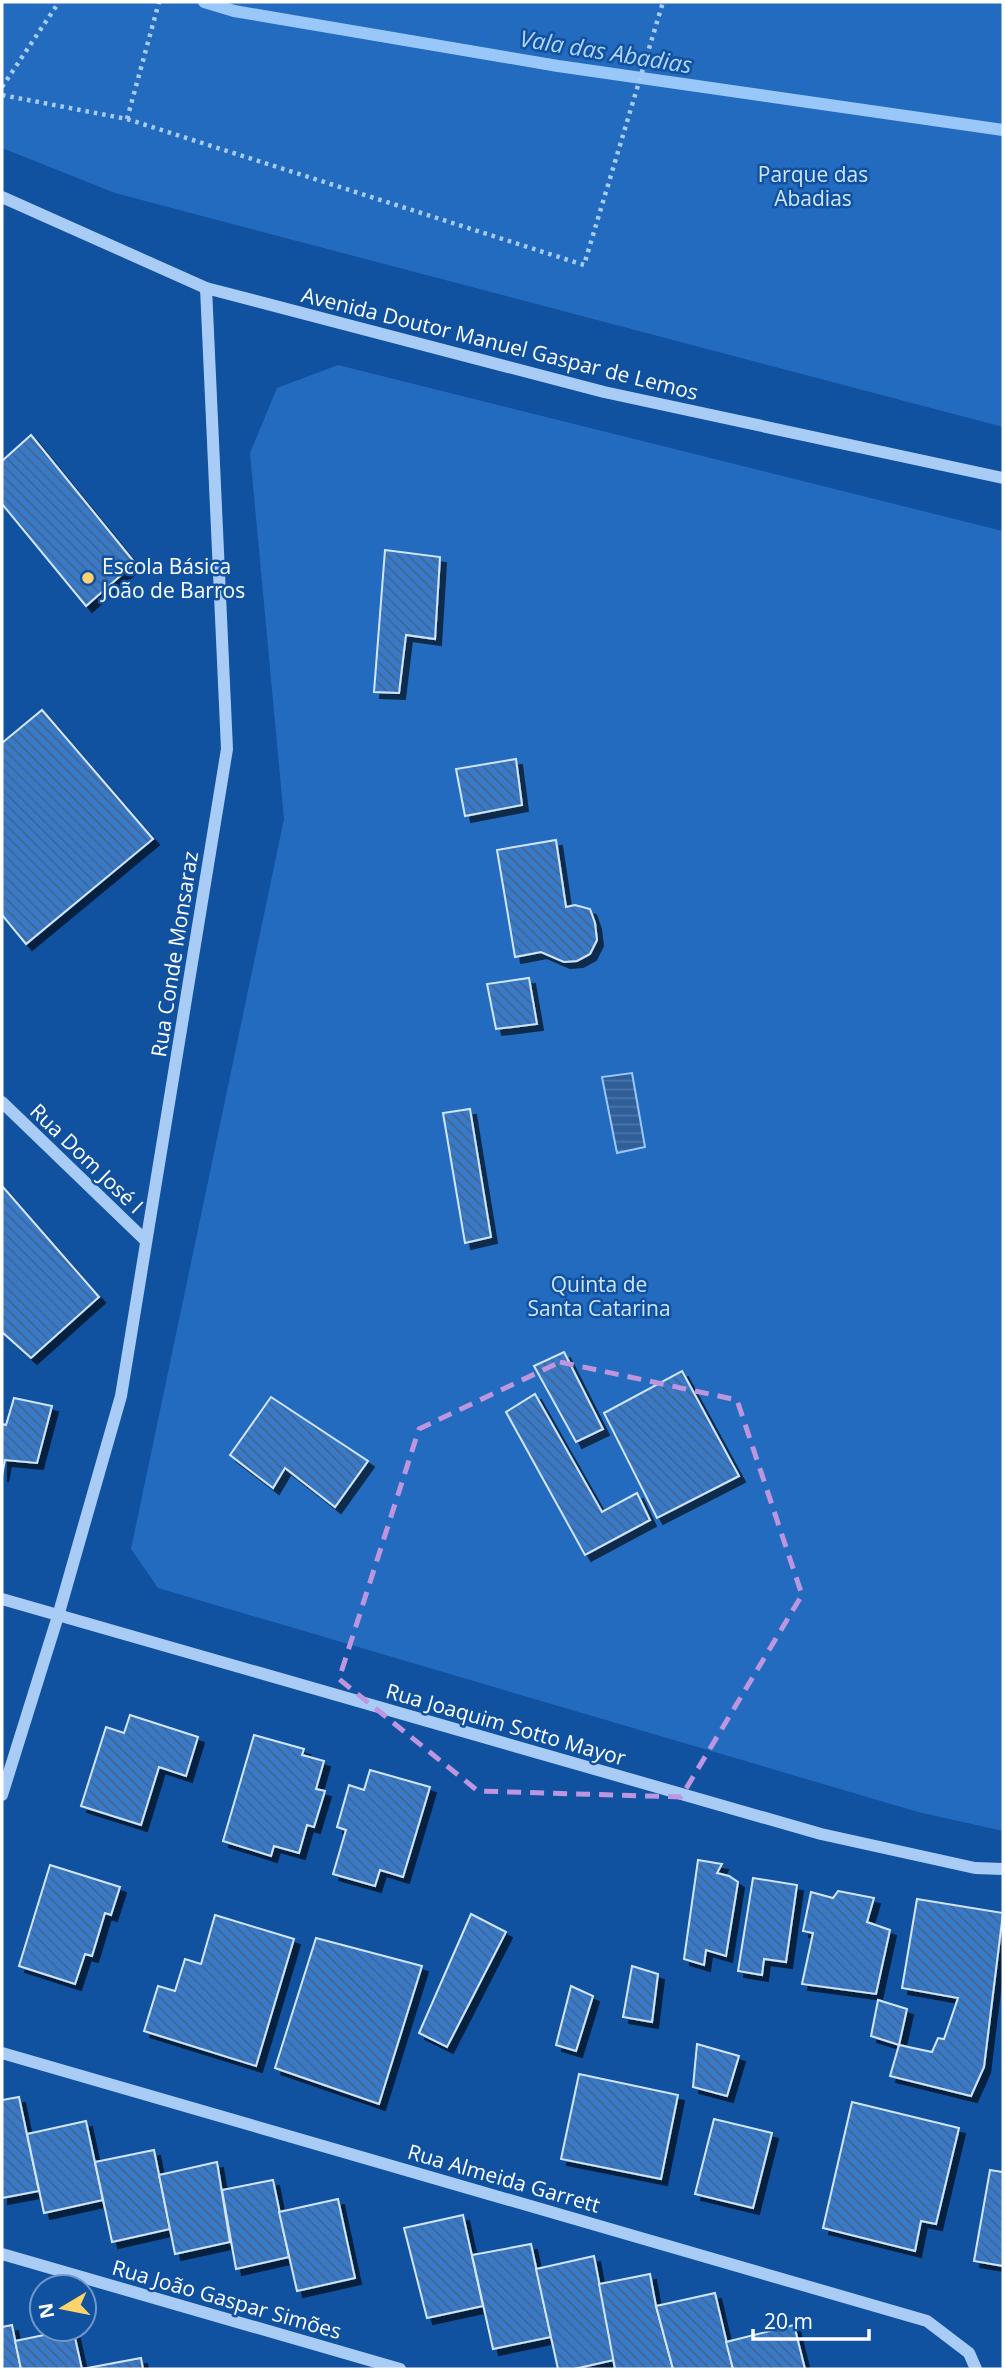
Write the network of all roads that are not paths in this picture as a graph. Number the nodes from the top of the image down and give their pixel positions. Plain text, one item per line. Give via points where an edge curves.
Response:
1 (2, 197) edge
2 (205, 288) junction
3 (1003, 478) edge
4 (2, 1102) edge
5 (146, 1241) junction
6 (2, 1599) edge
7 (58, 1615) junction
8 (2, 1795) edge
9 (1003, 1869) edge
10 (2, 2053) edge
11 (2, 2254) edge
12 (400, 2369) edge
13 (976, 2369) edge

1 - 2 street, Avenida Doutor Manuel Gaspar de Lemos
2 - 3 street, Avenida Doutor Manuel Gaspar de Lemos via 604,392
2 - 5 street, Rua Conde Monsaraz via 227,749
4 - 5 street, Rua Dom José I
5 - 7 street, Rua Conde Monsaraz via 121,1396
6 - 7 street, Rua Joaquim Sotto Mayor
7 - 8 street, Rua Conde Monsaraz
7 - 9 street, Rua Joaquim Sotto Mayor via 821,1834 975,1868
10 - 13 street, Rua Almeida Garrett via 927,2321 969,2353
11 - 12 street, Rua João Gaspar Simões

